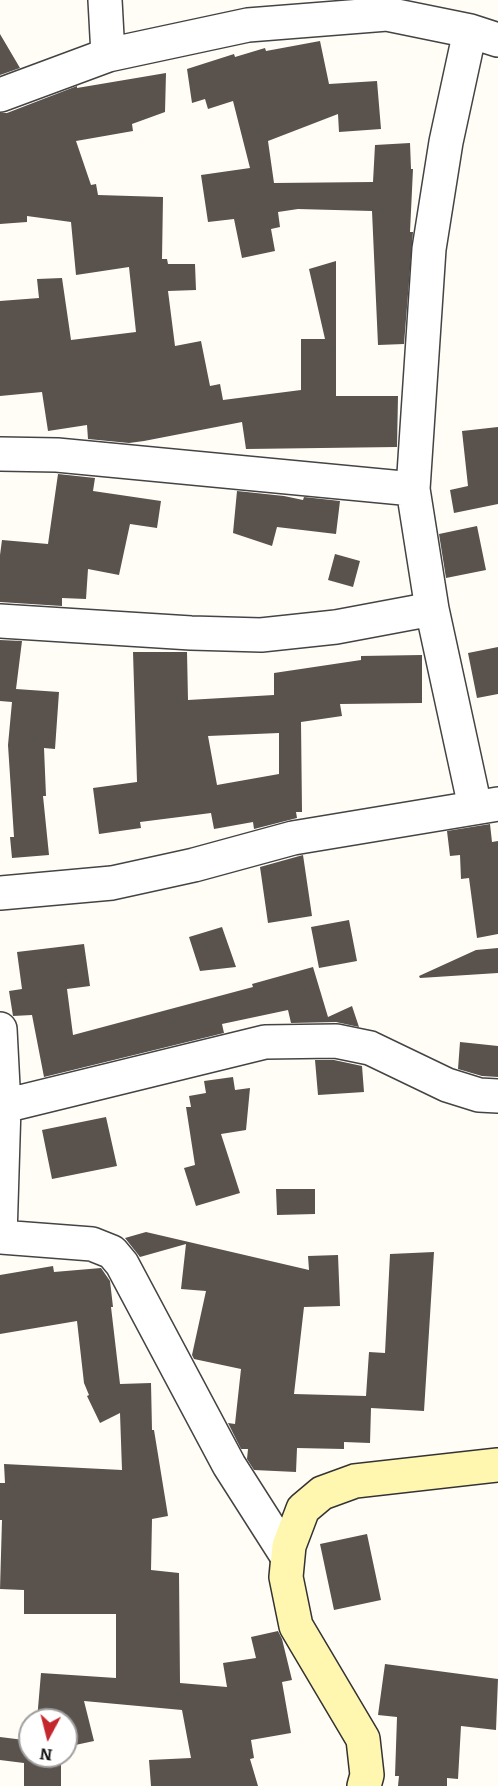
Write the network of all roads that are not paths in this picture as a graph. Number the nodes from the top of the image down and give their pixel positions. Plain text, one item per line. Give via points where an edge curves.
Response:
1 (105, 0) edge
2 (383, 7) edge
3 (484, 36) edge
4 (108, 55) junction
5 (0, 95) edge
6 (0, 454) edge
7 (413, 489) junction
8 (432, 609) junction
9 (0, 621) edge
10 (487, 805) edge
11 (0, 893) edge
12 (0, 1029) edge
13 (498, 1096) edge
14 (4, 1106) junction
15 (0, 1237) edge
16 (498, 1465) edge
17 (287, 1556) junction
18 (364, 1786) edge

1 - 4 street
2 - 3 street
2 - 4 street via 248,25
3 - 7 street via 446,142 429,249
4 - 5 street
6 - 7 street via 57,455
7 - 8 street
8 - 9 street via 336,627 261,635
8 - 10 street
10 - 11 street via 293,838 194,866 112,883
12 - 14 street
13 - 14 street via 479,1095 447,1085 370,1048 336,1041 265,1042
14 - 15 street
15 - 17 street via 92,1244 112,1252 229,1465
16 - 17 street via 355,1481 322,1493 303,1509
17 - 18 street via 286,1577 296,1626 363,1739 368,1775

